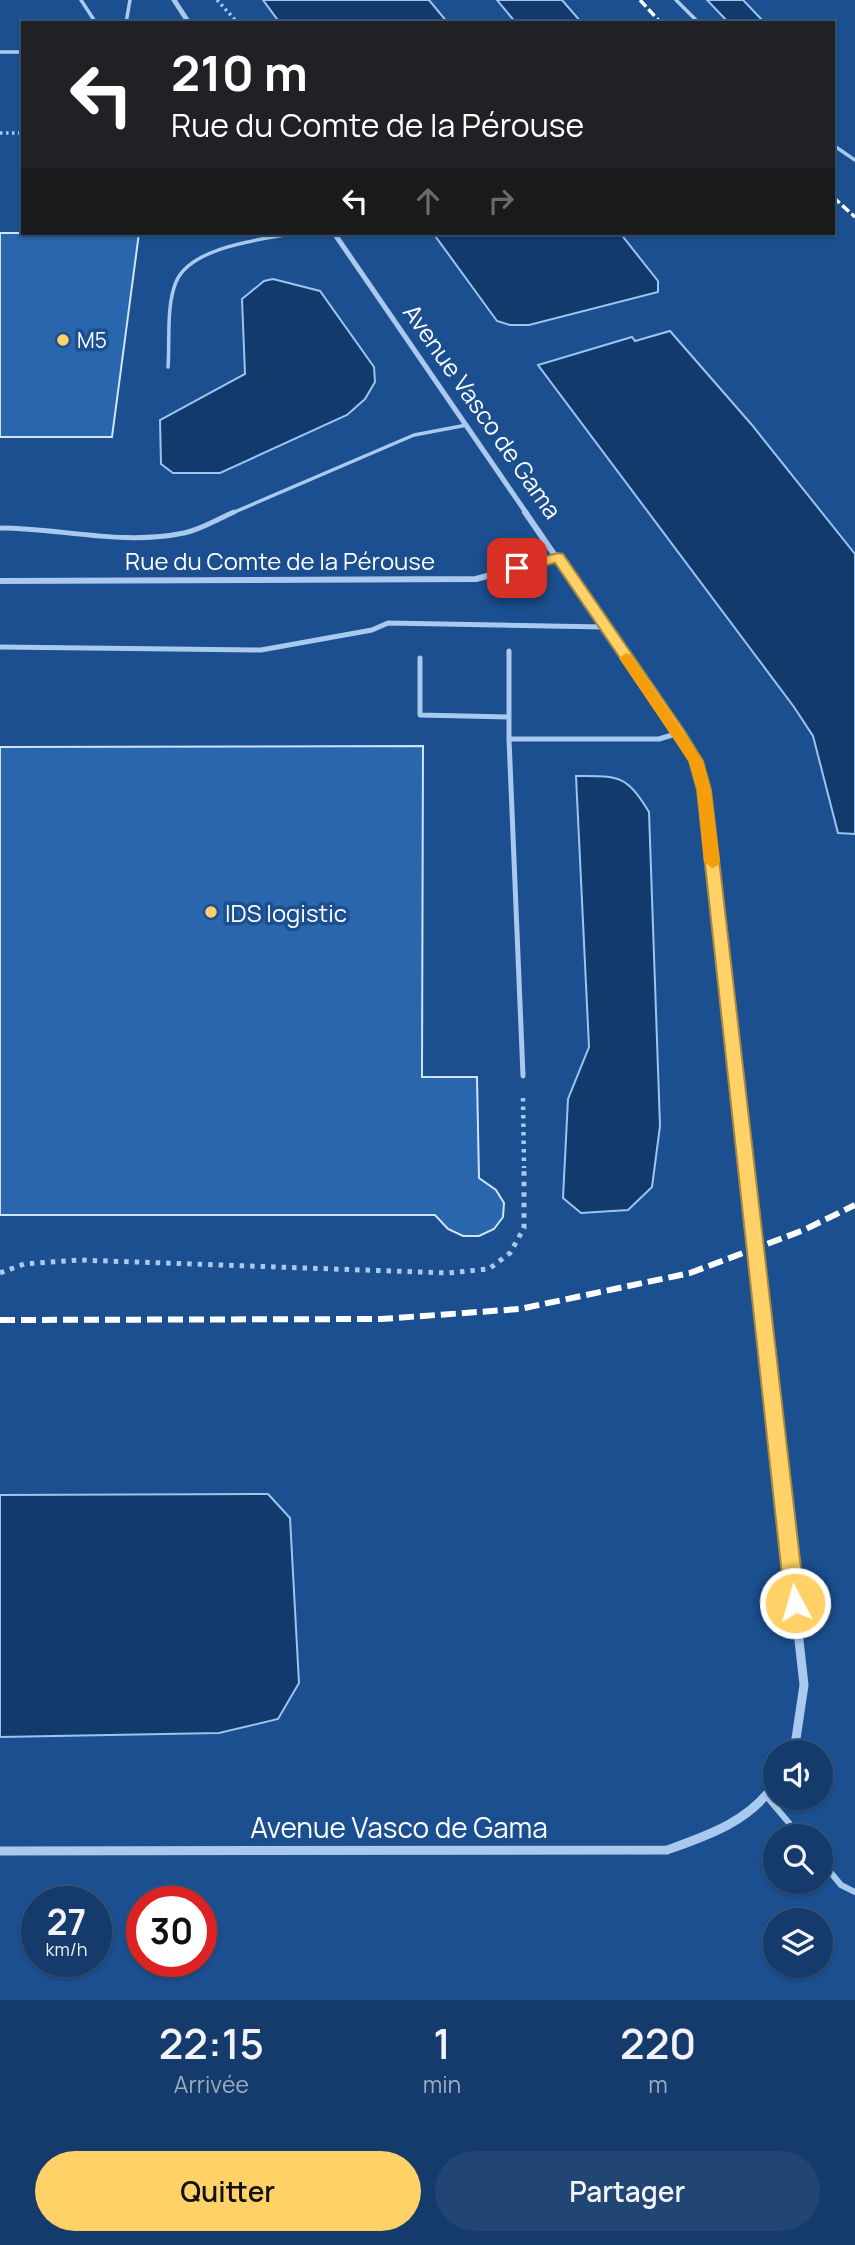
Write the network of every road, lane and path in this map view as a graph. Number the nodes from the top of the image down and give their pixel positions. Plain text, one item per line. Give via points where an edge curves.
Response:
1 (81, 0) edge
2 (130, 0) edge
3 (174, 0) edge
4 (217, 0) edge
5 (677, 0) edge
6 (95, 21) edge
7 (125, 21) edge
8 (188, 21) edge
9 (236, 21) edge
10 (697, 21) edge
11 (0, 52) edge
12 (21, 52) edge
13 (0, 133) edge
14 (21, 133) edge
15 (835, 146) edge
16 (855, 160) edge
17 (288, 235) edge
18 (335, 235) edge
19 (168, 367) dead end
20 (467, 425) junction
21 (0, 528) edge
22 (558, 557) junction
23 (0, 581) edge
24 (604, 627) junction
25 (0, 647) edge
26 (509, 651) dead end
27 (420, 658) dead end
28 (509, 718) junction
29 (679, 733) junction
30 (509, 739) junction
31 (523, 1076) joint
32 (0, 1273) edge
33 (796, 1740) edge
34 (763, 1800) edge
35 (778, 1810) edge
36 (790, 1824) edge
37 (0, 1851) edge
38 (833, 1875) edge
39 (855, 1892) edge

1 - 6 lane
2 - 7 lane
3 - 8 street
4 - 9 path
5 - 10 lane
11 - 12 lane
13 - 14 path
15 - 16 lane
17 - 19 lane via 210,253 189,265 176,281
18 - 20 street, Avenue Vasco de Gama
20 - 21 lane via 414,435 185,533 105,539
20 - 22 street, Avenue Vasco de Gama
22 - 23 street, Rue du Comte de la Pérouse via 475,579
22 - 24 street, Avenue Vasco de Gama
24 - 25 lane via 388,623 372,630 261,650
24 - 29 street, Avenue Vasco de Gama
26 - 28 lane
27 - 28 lane via 420,715
28 - 30 lane
29 - 30 lane via 659,739
29 - 33 street, Avenue Vasco de Gama via 696,761 706,803 804,1685
30 - 31 lane
31 - 32 path via 524,1228 510,1253 489,1269 448,1273 79,1260 24,1264
34 - 37 street, Avenue Vasco de Gama via 732,1827 667,1850
35 - 36 lane
38 - 39 lane

